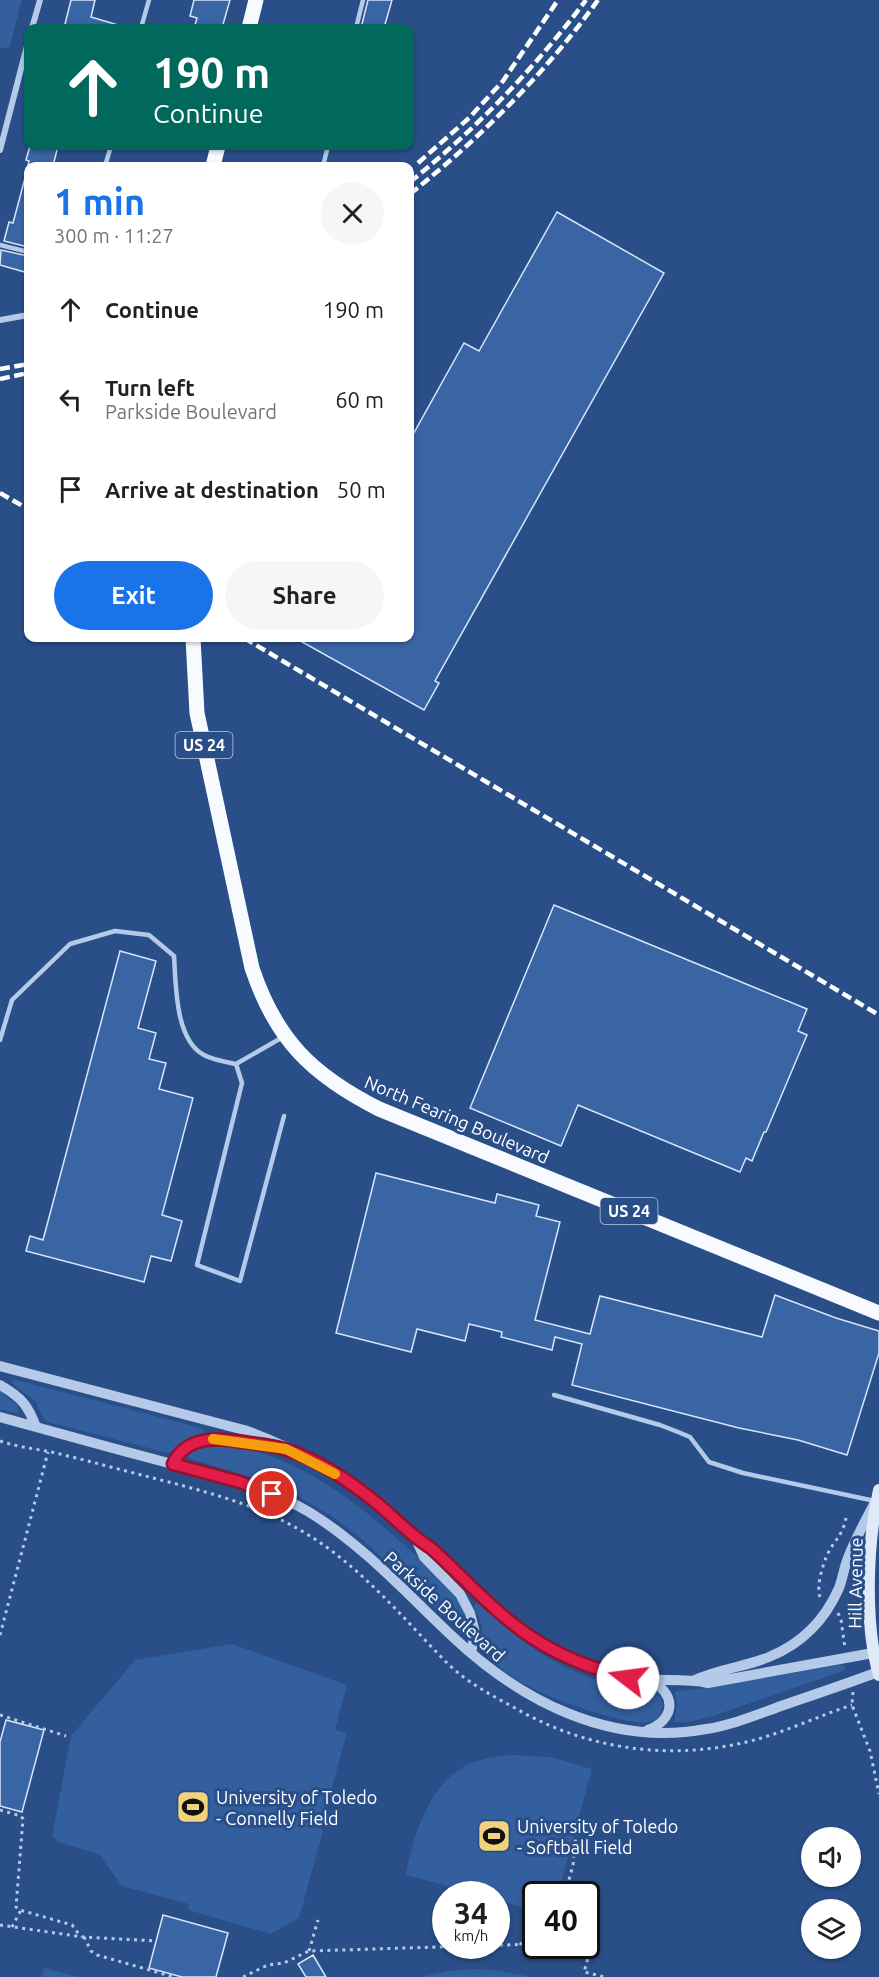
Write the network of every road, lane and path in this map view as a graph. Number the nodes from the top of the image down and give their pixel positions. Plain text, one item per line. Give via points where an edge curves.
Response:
1 (40, 0) edge
2 (149, 0) edge
3 (256, 0) edge
4 (363, 0) edge
5 (33, 24) edge
6 (142, 24) edge
7 (250, 24) edge
8 (357, 24) edge
9 (24, 57) edge
10 (0, 150) edge
11 (0, 245) edge
12 (24, 251) edge
13 (24, 316) edge
14 (0, 320) edge
15 (193, 642) edge
16 (286, 1036) junction
17 (0, 1040) edge
18 (236, 1064) junction
19 (284, 1116) dead end
20 (879, 1313) edge
21 (0, 1366) edge
22 (0, 1385) edge
23 (554, 1395) dead end
24 (0, 1417) edge
25 (36, 1427) junction
26 (286, 1449) junction
27 (48, 1452) dead end
28 (173, 1464) junction
29 (877, 1495) edge
30 (415, 1538) junction
31 (0, 1635) edge
32 (471, 1653) junction
33 (873, 1653) junction
34 (879, 1674) edge
35 (695, 1680) junction
36 (652, 1681) junction
37 (852, 1705) dead end
38 (0, 1715) edge
39 (645, 1731) junction
40 (66, 1736) dead end
41 (879, 1794) edge
42 (0, 1810) edge
43 (576, 1834) dead end
44 (569, 1881) edge
45 (21, 1910) junction
46 (318, 1920) dead end
47 (0, 1925) edge
48 (12, 1927) junction
49 (82, 1937) junction
50 (156, 1941) dead end
51 (522, 1942) edge
52 (520, 1945) joint
53 (309, 1951) junction
54 (588, 1959) edge
55 (174, 1977) edge
56 (243, 1977) edge
57 (604, 1977) edge

1 - 5 street
2 - 6 lane
3 - 7 main road
4 - 8 lane
9 - 10 street
11 - 12 lane
13 - 14 street
15 - 16 main road, North Fearing Boulevard / US 24 via 197,713 252,968 271,1014
16 - 18 lane
16 - 20 main road, North Fearing Boulevard / US 24 via 325,1078 379,1109
17 - 18 lane via 12,1000 70,944 115,932 149,935 174,956 177,1006 191,1045 205,1056
18 - 19 lane via 242,1083 197,1264 240,1281
21 - 26 street, Parkside Boulevard via 228,1426
22 - 25 street via 23,1401
23 - 29 lane via 669,1428 690,1437 709,1462 743,1473
24 - 25 street, Parkside Boulevard
25 - 28 street, Parkside Boulevard
26 - 28 street via 213,1439 181,1451
26 - 30 street, Parkside Boulevard via 354,1486
27 - 31 path
28 - 32 street, Parkside Boulevard via 260,1489 318,1519 363,1553
29 - 33 main road, Hill Avenue via 870,1558
29 - 35 street via 835,1596 805,1636 771,1656
30 - 32 street via 424,1557 460,1594 470,1613 475,1633
30 - 36 street, Parkside Boulevard via 547,1647 601,1671
32 - 39 street, Parkside Boulevard via 514,1687 550,1706 597,1723
33 - 34 main road, Hill Avenue
33 - 35 street, Parkside Boulevard via 708,1683
34 - 39 street, Parkside Boulevard via 724,1726 688,1732
35 - 36 street, Parkside Boulevard
36 - 39 street via 665,1690 670,1702 665,1719
37 - 41 path via 870,1751
38 - 40 path
42 - 45 path via 23,1819 15,1902
43 - 44 path
45 - 48 path
45 - 49 path via 72,1925
46 - 53 path
47 - 48 path
48 - 49 path
49 - 50 path
49 - 55 path via 91,1951 101,1957
51 - 52 path
52 - 53 path
53 - 56 path
54 - 57 path via 584,1972

